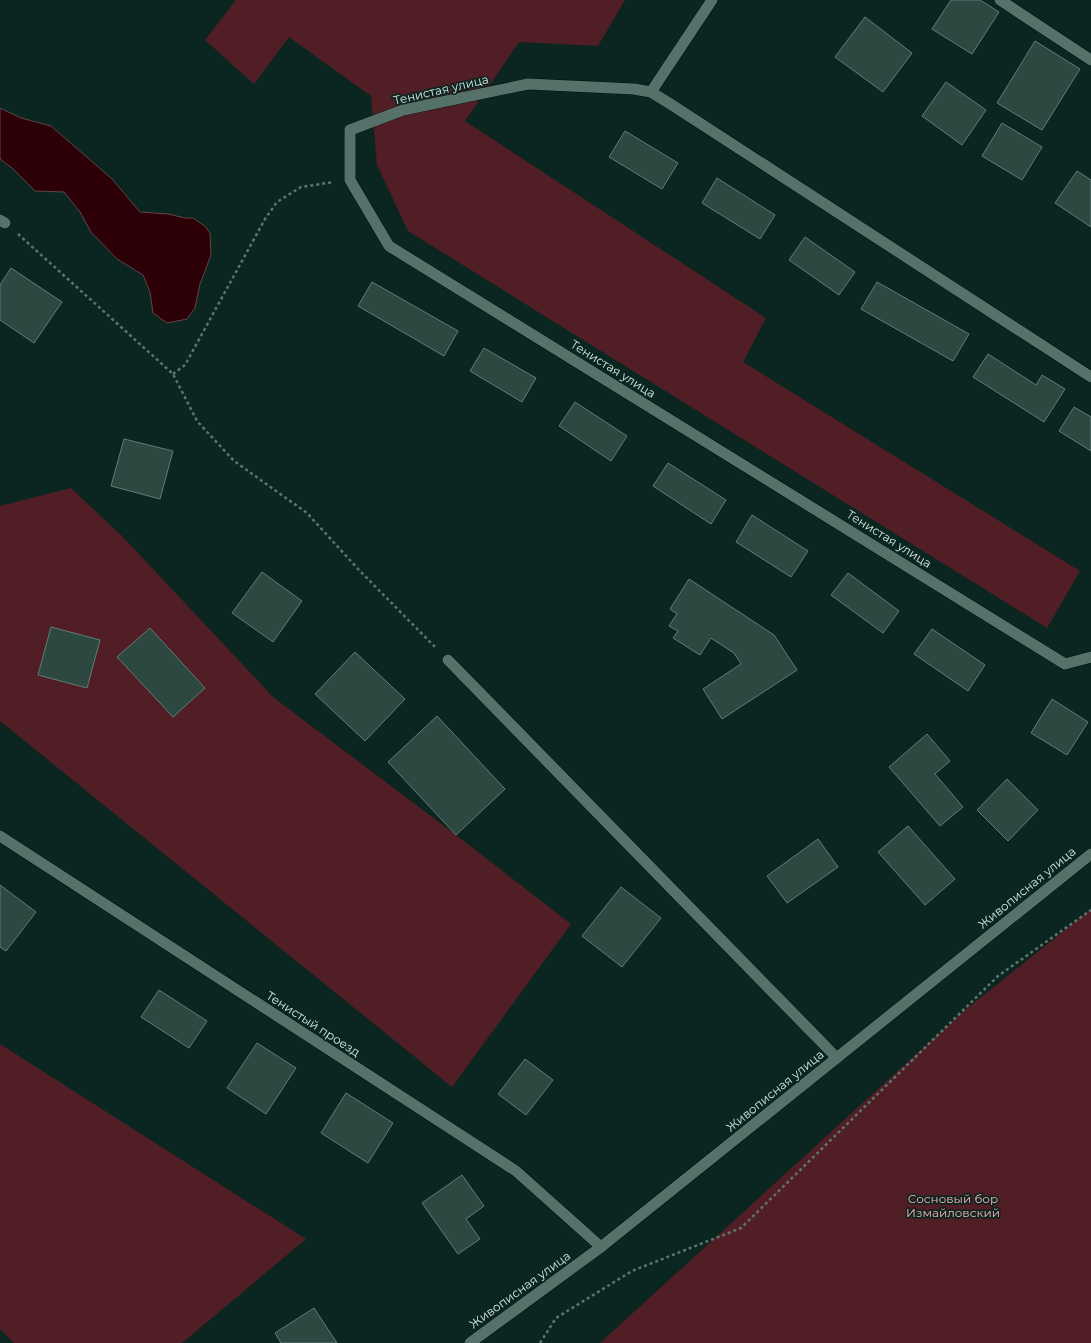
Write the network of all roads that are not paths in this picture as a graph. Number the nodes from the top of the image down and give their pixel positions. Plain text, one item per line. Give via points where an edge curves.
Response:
1 (712, 0) edge
2 (1000, 0) edge
3 (1091, 60) edge
4 (651, 92) junction
5 (1091, 377) edge
6 (1091, 657) edge
7 (448, 660) road end
8 (0, 836) edge
9 (1091, 854) edge
10 (837, 1058) junction
11 (601, 1246) junction
12 (470, 1343) edge

1 - 4 street
2 - 3 street
4 - 5 street
4 - 6 street, Тенистая улица via 528,84 403,110 350,130 350,180 389,246 1065,664
7 - 10 street
8 - 11 street, Тенистый проезд via 516,1172
9 - 10 street, Живописная улица
10 - 11 street, Живописная улица
11 - 12 street, Живописная улица

